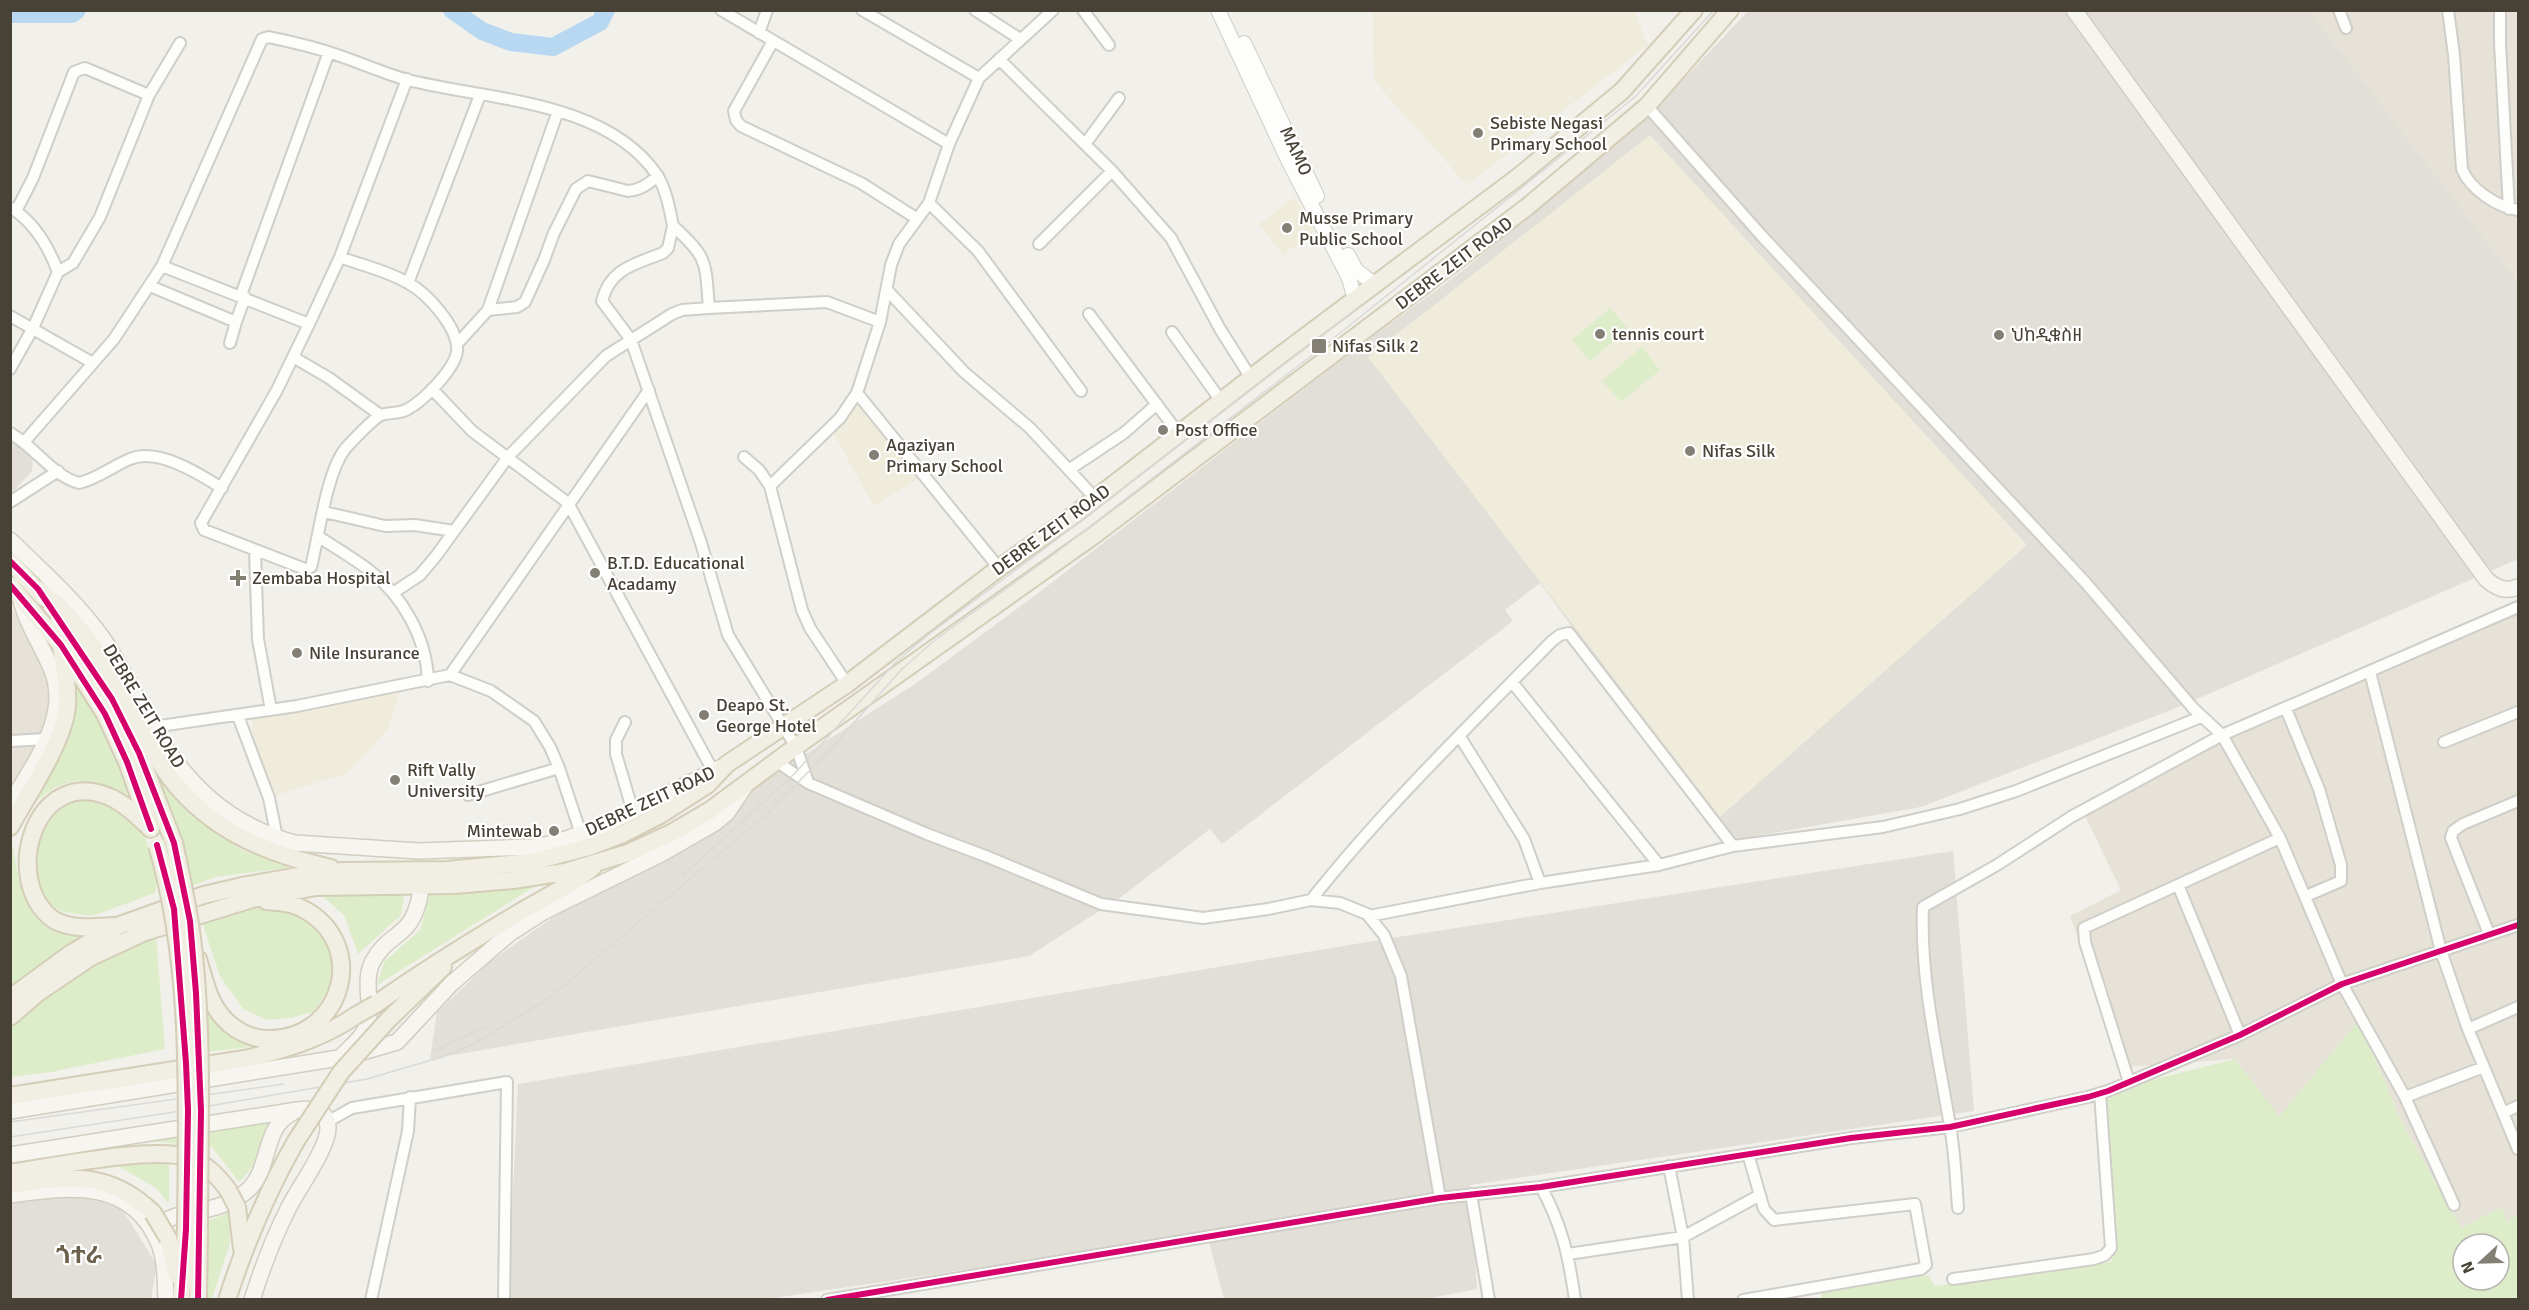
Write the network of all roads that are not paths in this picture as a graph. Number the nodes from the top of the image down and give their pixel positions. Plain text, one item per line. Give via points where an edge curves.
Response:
1 (721, 10) edge
2 (767, 10) edge
3 (862, 10) edge
4 (975, 10) edge
5 (1053, 10) edge
6 (1083, 10) edge
7 (1694, 10) edge
8 (1730, 10) edge
9 (2074, 10) edge
10 (2339, 10) edge
11 (2448, 10) edge
12 (2500, 10) edge
13 (1221, 11) edge
14 (2346, 28) dead end
15 (759, 33) junction
16 (1020, 39) junction
17 (773, 41) junction
18 (180, 43) dead end
19 (1108, 45) dead end
20 (329, 52) junction
21 (999, 59) junction
22 (979, 78) junction
23 (407, 80) junction
24 (149, 95) junction
25 (480, 95) junction
26 (1119, 98) dead end
27 (1647, 106) junction
28 (558, 111) junction
29 (949, 144) junction
30 (1085, 144) junction
31 (1293, 158) junction
32 (1112, 171) junction
33 (658, 176) junction
34 (929, 203) junction
35 (13, 209) edge
36 (2514, 209) edge
37 (916, 218) junction
38 (673, 226) junction
39 (1039, 244) dead end
40 (339, 257) junction
41 (162, 266) junction
42 (58, 272) junction
43 (408, 283) junction
44 (1374, 284) junction
45 (150, 286) junction
46 (887, 290) junction
47 (243, 296) junction
48 (1355, 299) junction
49 (709, 308) junction
50 (488, 310) junction
51 (1089, 314) dead end
52 (10, 316) edge
53 (236, 322) junction
54 (880, 322) junction
55 (309, 324) junction
56 (33, 328) junction
57 (1172, 332) dead end
58 (631, 340) junction
59 (230, 343) dead end
60 (457, 344) junction
61 (293, 357) junction
62 (93, 363) junction
63 (10, 369) edge
64 (1251, 378) junction
65 (432, 389) junction
66 (648, 390) junction
67 (1081, 391) dead end
68 (857, 393) junction
69 (1221, 401) junction
70 (1157, 404) junction
71 (380, 415) junction
72 (10, 433) edge
73 (1179, 434) junction
74 (25, 441) junction
75 (508, 457) junction
76 (744, 457) dead end
77 (1070, 468) junction
78 (58, 471) junction
79 (770, 486) junction
80 (222, 488) junction
81 (1095, 498) junction
82 (10, 502) edge
83 (568, 503) junction
84 (324, 512) junction
85 (454, 531) junction
86 (319, 537) junction
87 (10, 540) edge
88 (255, 552) junction
89 (10, 561) edge
90 (999, 568) junction
91 (2515, 588) edge
92 (38, 589) junction
93 (15, 590) edge
94 (393, 593) junction
95 (2518, 607) edge
96 (61, 645) junction
97 (2370, 672) junction
98 (450, 675) junction
99 (428, 681) junction
100 (1512, 682) junction
101 (847, 684) junction
102 (2286, 709) junction
103 (271, 710) junction
104 (2518, 712) edge
105 (238, 716) junction
106 (2201, 717) junction
107 (625, 722) dead end
108 (784, 725) junction
109 (153, 727) junction
110 (2222, 735) junction
111 (1460, 737) junction
112 (46, 739) junction
113 (10, 741) edge
114 (2444, 742) dead end
115 (796, 747) junction
116 (776, 761) junction
117 (559, 768) junction
118 (720, 768) junction
119 (808, 783) junction
120 (746, 785) junction
121 (468, 795) dead end
122 (2518, 801) edge
123 (10, 804) edge
124 (633, 812) junction
125 (10, 827) edge
126 (581, 834) junction
127 (277, 838) junction
128 (2280, 838) junction
129 (160, 839) junction
130 (1732, 846) junction
131 (596, 864) junction
132 (1659, 865) junction
133 (343, 871) junction
134 (1540, 884) junction
135 (2178, 885) junction
136 (420, 895) dead end
137 (2306, 896) junction
138 (252, 899) junction
139 (1311, 900) junction
140 (1369, 916) junction
141 (120, 925) junction
142 (2518, 925) edge
143 (2489, 934) junction
144 (193, 941) junction
145 (466, 946) junction
146 (2441, 951) junction
147 (2342, 984) junction
148 (10, 998) edge
149 (2518, 1007) edge
150 (10, 1017) edge
151 (2468, 1029) junction
152 (2240, 1035) junction
153 (340, 1058) junction
154 (2484, 1067) junction
155 (2128, 1082) junction
156 (2100, 1094) junction
157 (10, 1096) edge
158 (2405, 1096) junction
159 (410, 1097) junction
160 (2518, 1106) edge
161 (297, 1110) junction
162 (10, 1111) edge
163 (2504, 1113) junction
164 (327, 1122) junction
165 (1950, 1127) junction
166 (2518, 1149) edge
167 (1748, 1154) junction
168 (10, 1155) edge
169 (1669, 1166) junction
170 (10, 1173) edge
171 (10, 1185) edge
172 (1541, 1187) junction
173 (1471, 1194) junction
174 (1760, 1195) junction
175 (10, 1196) edge
176 (1440, 1198) junction
177 (2454, 1205) dead end
178 (1958, 1208) dead end
179 (152, 1221) junction
180 (192, 1230) junction
181 (1683, 1237) junction
182 (242, 1253) junction
183 (1568, 1254) junction
184 (1953, 1278) dead end
185 (166, 1299) edge
186 (181, 1299) edge
187 (198, 1299) edge
188 (227, 1299) edge
189 (252, 1299) edge
190 (371, 1299) edge
191 (504, 1299) edge
192 (827, 1299) edge
193 (1490, 1299) edge
194 (1575, 1299) edge
195 (1688, 1299) edge
196 (1743, 1299) edge

1 - 15 street
2 - 15 street
3 - 22 street
4 - 16 street
5 - 16 street
6 - 19 street
7 - 44 main road, DEBRE ZEIT ROAD via 1598,112
8 - 27 main road, DEBRE ZEIT ROAD
9 - 91 main road via 2486,579 2496,588
10 - 14 street
11 - 36 street via 2462,169 2476,189
12 - 36 street via 2499,43
13 - 31 street, MAMO
15 - 17 street
16 - 21 street
17 - 29 street
17 - 37 street via 734,111 736,120 741,126 861,183
18 - 24 street
20 - 23 street
20 - 41 street via 269,37 262,39
20 - 47 street
21 - 22 street
21 - 30 street
22 - 29 street
23 - 25 street
23 - 40 street
24 - 35 street via 85,68 74,72 33,177
24 - 42 street via 100,217 73,262
25 - 28 street
25 - 43 street
26 - 30 street
27 - 106 street via 1761,236 2085,582
27 - 115 main road, DEBRE ZEIT ROAD via 1527,207 1093,536
28 - 33 street via 588,121 626,144
28 - 50 street
29 - 34 street
30 - 32 street
31 - 44 street, MAMO via 1356,270
31 - 48 street
32 - 39 street
32 - 64 street via 1171,238
33 - 38 street
33 - 50 street via 635,190 588,181 576,189 525,302 517,307
34 - 37 street
34 - 67 street via 978,251
35 - 42 street via 38,234
37 - 46 street via 895,255
38 - 49 street via 702,256
38 - 58 street via 663,253 619,270 603,294 604,306
40 - 43 street
40 - 55 street
41 - 45 street
41 - 47 street
42 - 56 street
43 - 60 street via 436,306
44 - 48 main road, DEBRE ZEIT ROAD
45 - 53 street
45 - 62 street
46 - 54 street
46 - 77 street via 964,372
47 - 53 street
47 - 55 street
48 - 64 main road, DEBRE ZEIT ROAD
49 - 54 street via 827,302
49 - 58 street via 672,314
50 - 60 street
51 - 70 street
52 - 56 street
53 - 59 street
54 - 68 street
55 - 61 street
56 - 62 street
56 - 63 street
57 - 69 street
58 - 66 street
58 - 75 street via 606,356
60 - 65 street via 454,361
61 - 71 street
61 - 80 street
62 - 74 street
64 - 69 main road, DEBRE ZEIT ROAD
65 - 71 street via 406,411
65 - 75 street via 466,425
66 - 83 street
66 - 108 street via 728,634
68 - 79 street via 840,418
68 - 90 street
69 - 73 main road, DEBRE ZEIT ROAD
70 - 73 street
70 - 77 street via 1124,433
71 - 84 street via 341,456
72 - 74 street
73 - 81 main road, DEBRE ZEIT ROAD
74 - 78 street
75 - 83 street
75 - 85 street
76 - 79 street
77 - 81 street
78 - 80 street via 79,483 86,482 143,455 182,465
78 - 82 street
79 - 101 street via 802,610
80 - 88 street via 201,527
81 - 90 main road, DEBRE ZEIT ROAD
83 - 98 street
83 - 118 street
84 - 85 street via 385,526 415,525
84 - 86 street
85 - 94 street via 420,575
86 - 88 street via 309,570
86 - 94 street via 371,571
87 - 109 main road, DEBRE ZEIT ROAD via 94,628
88 - 103 street via 258,639
89 - 92 main road
90 - 101 main road, DEBRE ZEIT ROAD
91 - 95 street
92 - 129 main road via 112,699 139,753
92 - 133 main road via 67,613 109,670 170,778 210,819 269,850
93 - 96 main road
93 - 112 main road via 53,671 58,692 56,714
94 - 99 street via 416,629 426,657
95 - 97 street
96 - 125 main road via 68,694 65,720
96 - 129 main road via 105,714
97 - 102 street
97 - 146 street
98 - 99 street
98 - 117 street via 491,691 534,721
99 - 103 street
100 - 111 street
100 - 130 street via 1552,641 1569,633
100 - 132 street
101 - 108 main road, DEBRE ZEIT ROAD
102 - 110 street
102 - 137 street via 2319,789 2341,866 2341,881
103 - 105 street
104 - 114 street
105 - 109 street
105 - 127 street via 269,798
106 - 110 street
106 - 130 street via 2016,791 1960,809 1883,827
107 - 124 street via 616,740 616,754
108 - 115 street
108 - 118 main road, DEBRE ZEIT ROAD
109 - 127 main road, DEBRE ZEIT ROAD via 177,764 212,802
110 - 128 street
110 - 165 street via 2071,817 1923,907 1922,930 1938,1068
111 - 134 street via 1524,839
111 - 139 street via 1346,855
112 - 113 street
112 - 123 main road
115 - 116 main road, DEBRE ZEIT ROAD
115 - 119 street
116 - 119 street
116 - 120 main road, DEBRE ZEIT ROAD
117 - 121 street
117 - 126 street
118 - 124 main road, DEBRE ZEIT ROAD
118 - 133 main road via 707,785 623,834 531,862 447,870
119 - 139 street via 1112,907 1203,918
120 - 131 main road, DEBRE ZEIT ROAD via 674,832
120 - 153 main road via 715,823 543,912 509,934 451,984 398,1042
122 - 143 street via 2463,824 2453,831 2451,838
124 - 126 main road, DEBRE ZEIT ROAD
126 - 127 main road, DEBRE ZEIT ROAD via 532,847 419,856
128 - 135 street
128 - 137 street
129 - 141 main road via 126,806 111,798 81,792 66,794 40,808 22,836 22,881 38,908 54,921 71,926
129 - 144 main road, bridge via 186,895
129 - 180 main road, bridge via 174,909 181,986
130 - 132 street
131 - 138 main road via 513,880 316,887
131 - 145 main road via 576,881
132 - 134 street
133 - 141 main road via 213,892
134 - 140 street
135 - 152 street
135 - 155 street via 2085,927 2085,942
136 - 153 main road via 411,923 372,962 367,1026
137 - 147 street
138 - 144 main road, bridge via 302,908 332,935 342,969 340,984 334,1001 309,1029 282,1039 265,1039 254,1038 228,1024 210,996
138 - 150 main road via 145,932 91,957
139 - 140 street via 1340,903
140 - 176 street via 1384,935 1401,976
141 - 148 main road via 70,954
142 - 143 street
143 - 146 street
144 - 180 main road, bridge via 201,1111
145 - 157 main road, bridge via 312,1040 254,1057
145 - 182 main road, bridge via 388,1020 341,1072 277,1175
146 - 147 street
146 - 151 street
147 - 152 street
147 - 158 street
149 - 151 street
151 - 154 street
152 - 155 street
153 - 162 main road
154 - 158 street
154 - 163 street
155 - 156 street
156 - 165 street
156 - 184 street via 2111,1248 2094,1259
158 - 177 street
159 - 164 street via 352,1108
159 - 190 street via 404,1152
159 - 191 street via 507,1082
160 - 163 street
161 - 164 main road via 320,1111
161 - 168 main road
161 - 179 main road via 277,1123 259,1175 244,1193 219,1207
163 - 166 street
164 - 189 main road via 322,1146 266,1254
165 - 167 street
165 - 178 street
167 - 169 street
167 - 174 street
169 - 172 street
169 - 181 street
170 - 182 main road, bridge via 106,1159 166,1154 189,1157 219,1177 228,1190 237,1207
171 - 179 main road via 89,1179 121,1188 139,1200
172 - 173 street
172 - 183 street
173 - 176 street
173 - 193 street
174 - 181 street
174 - 196 street via 1764,1209 1774,1220 1915,1204 1926,1264 1921,1269
175 - 179 main road via 66,1188 109,1194
176 - 192 street
179 - 185 main road via 164,1264
179 - 186 main road, bridge via 168,1238
180 - 186 main road
180 - 187 main road
181 - 183 street
181 - 195 street
182 - 188 main road
183 - 194 street

